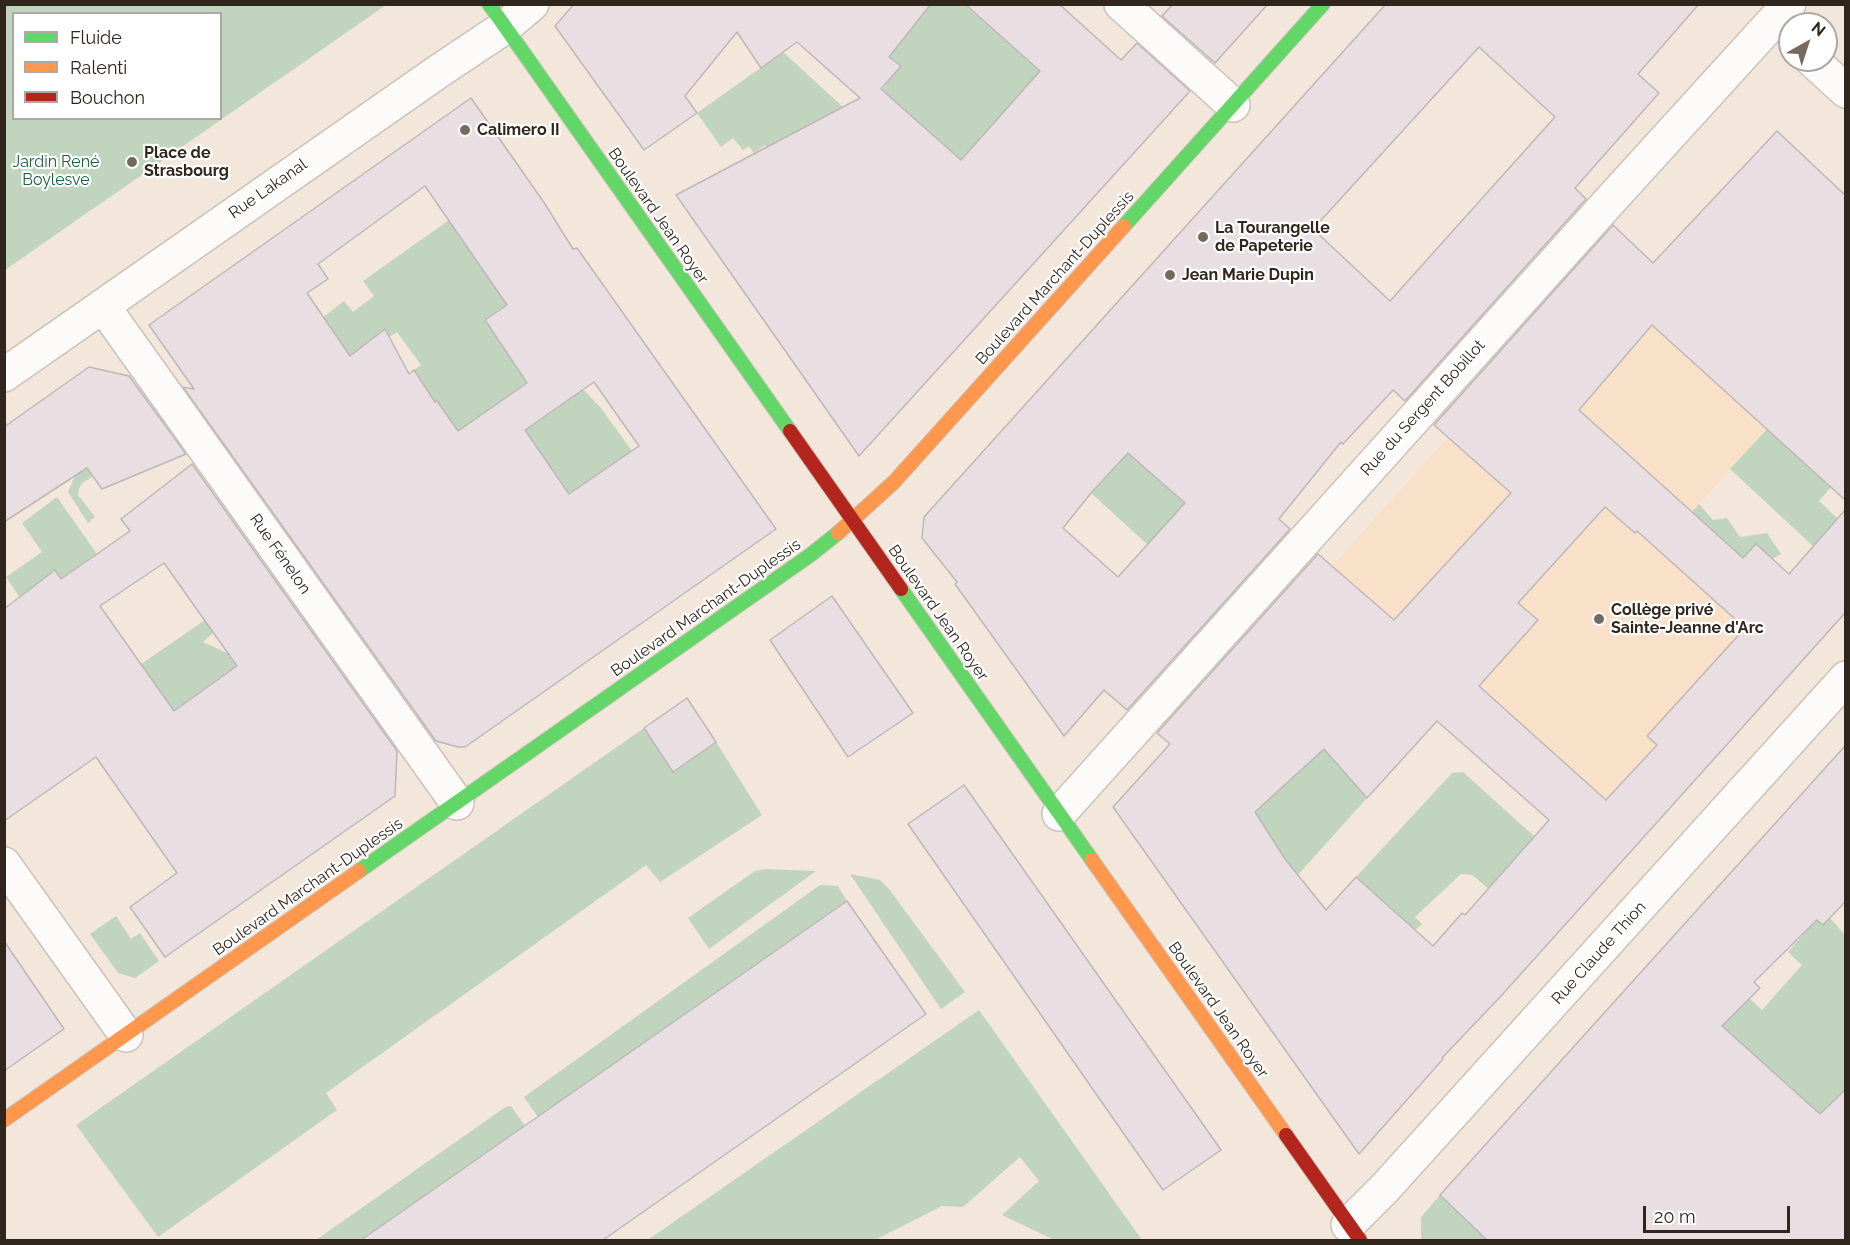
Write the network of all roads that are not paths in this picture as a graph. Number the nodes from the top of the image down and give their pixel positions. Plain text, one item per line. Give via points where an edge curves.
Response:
1 (532, 4) edge
2 (1121, 4) edge
3 (1323, 4) edge
4 (497, 16) edge
5 (1778, 17) edge
6 (1825, 72) edge
7 (1845, 91) edge
8 (1233, 105) junction
9 (103, 306) junction
10 (4, 375) edge
11 (853, 521) junction
12 (1845, 678) edge
13 (457, 803) junction
14 (1059, 814) junction
15 (4, 864) edge
16 (126, 1035) junction
17 (4, 1120) edge
18 (1354, 1233) edge

1 - 4 street, Rue Lakanal
2 - 8 street
3 - 8 street, Boulevard Marchant-Duplessis
4 - 9 street, Rue Lakanal via 439,70
4 - 11 street, Boulevard Jean Royer
5 - 14 street, Rue du Sergent Bobillot
6 - 7 street
8 - 11 street, Boulevard Marchant-Duplessis via 894,482
9 - 10 street, Rue Lakanal
9 - 13 street, Rue Fénelon
11 - 13 street, Boulevard Marchant-Duplessis
11 - 14 street, Boulevard Jean Royer
12 - 18 street, Rue Claude Thion via 1394,1179
13 - 16 street, Boulevard Marchant-Duplessis
14 - 18 street, Boulevard Jean Royer
15 - 16 street
16 - 17 street, Boulevard Marchant-Duplessis

